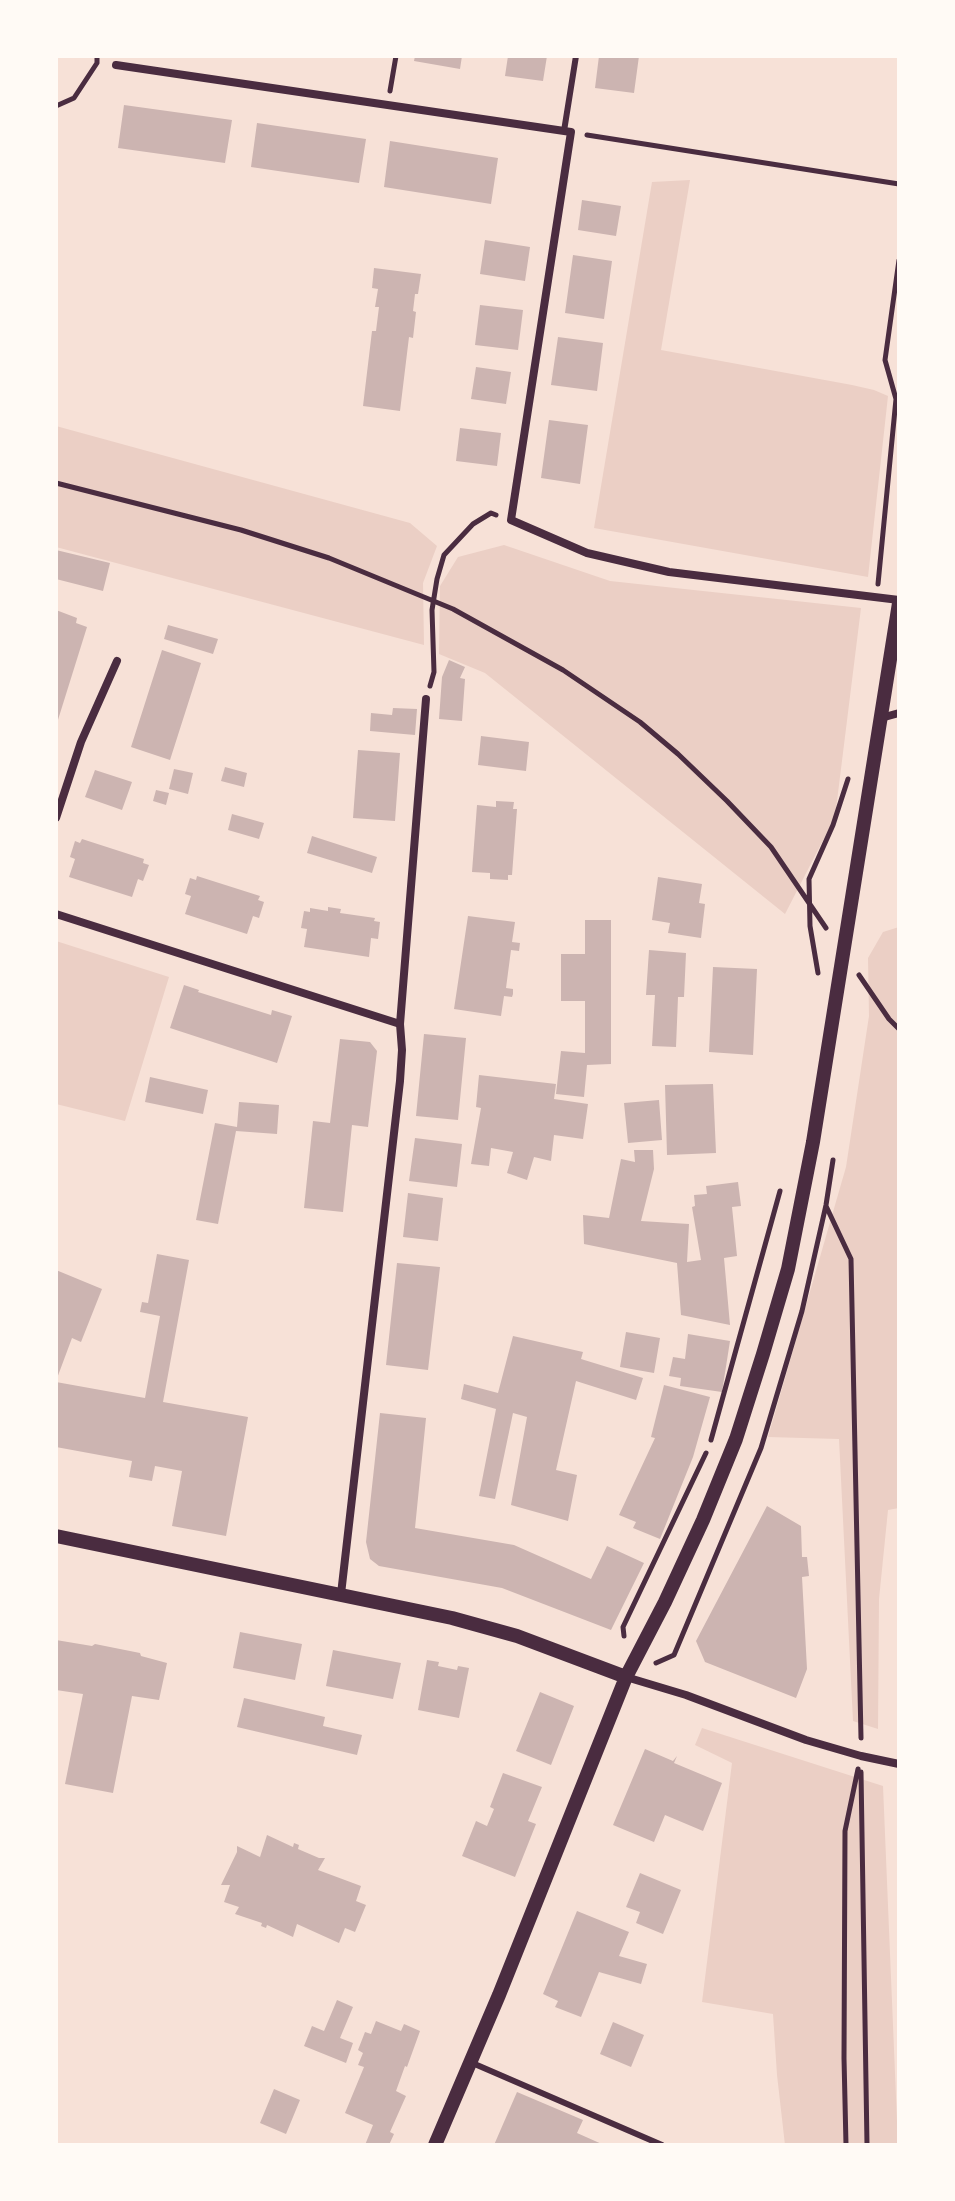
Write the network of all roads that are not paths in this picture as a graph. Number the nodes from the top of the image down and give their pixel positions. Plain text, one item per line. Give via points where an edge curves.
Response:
1 (576, 56) edge
2 (116, 65) dead end
3 (567, 132) junction
4 (899, 602) edge
5 (117, 661) dead end
6 (426, 699) road end
7 (899, 713) edge
8 (881, 718) junction
9 (56, 818) edge
10 (56, 914) edge
11 (400, 1024) junction
12 (56, 1536) edge
13 (341, 1594) junction
14 (626, 1677) junction
15 (899, 1764) edge
16 (469, 2062) junction
17 (435, 2145) edge
18 (662, 2145) edge

1 - 3 lane
2 - 3 street
3 - 4 street via 511,520 587,553 669,572
4 - 8 street
5 - 9 street via 81,742
6 - 11 street
7 - 8 street
8 - 14 street via 788,1269 736,1439 703,1520
10 - 11 street
11 - 13 street via 400,1081
12 - 13 street
13 - 14 street via 487,1627
14 - 15 street via 806,1740
14 - 16 street
16 - 17 street
16 - 18 lane

